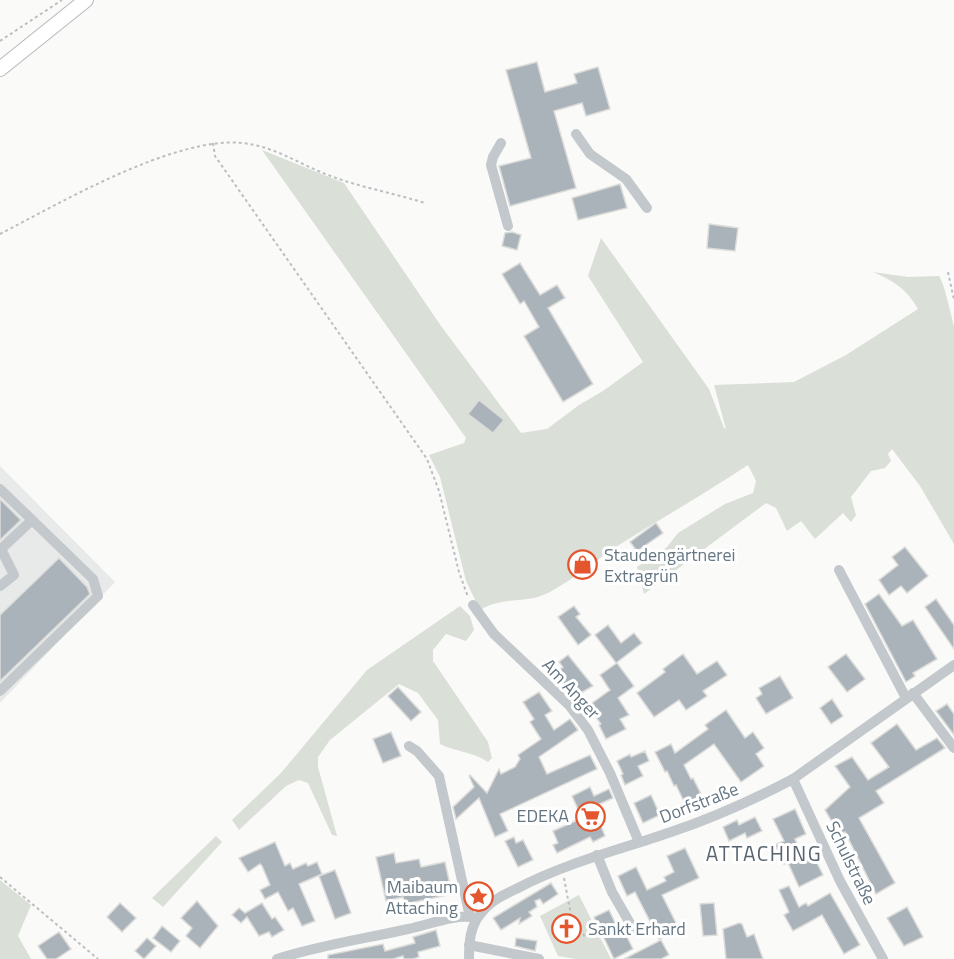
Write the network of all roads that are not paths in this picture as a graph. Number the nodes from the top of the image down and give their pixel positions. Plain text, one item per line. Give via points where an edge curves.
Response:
1 (86, 0) edge
2 (0, 69) edge
3 (576, 134) dead end
4 (501, 143) dead end
5 (647, 208) dead end
6 (508, 225) dead end
7 (0, 489) edge
8 (32, 520) junction
9 (839, 570) dead end
10 (0, 586) edge
11 (473, 605) road end
12 (953, 669) edge
13 (0, 691) edge
14 (909, 695) junction
15 (409, 746) dead end
16 (954, 748) edge
17 (793, 779) junction
18 (639, 842) junction
19 (597, 855) junction
20 (473, 918) junction
21 (635, 932) dead end
22 (469, 945) junction
23 (879, 958) edge
24 (277, 959) edge
25 (469, 959) edge
26 (539, 959) edge

1 - 2 main road
3 - 5 street via 591,154 626,179
4 - 6 street via 491,165
7 - 8 street
8 - 10 street via 1,549 14,575
8 - 13 street via 93,579 98,596
9 - 14 street
11 - 18 street, Am Anger via 494,634 569,705 588,730
12 - 14 street, Dorfstraße
14 - 16 street
14 - 17 street, Dorfstraße
15 - 20 street, Dorfstraße via 439,776
17 - 18 street, Dorfstraße via 733,809
17 - 23 street, Schulstraße
18 - 19 street, Dorfstraße
19 - 20 street, Dorfstraße via 495,899
19 - 21 street
20 - 22 street, Dorfstraße
20 - 24 street via 334,943
22 - 25 street, Dorfstraße
22 - 26 street

